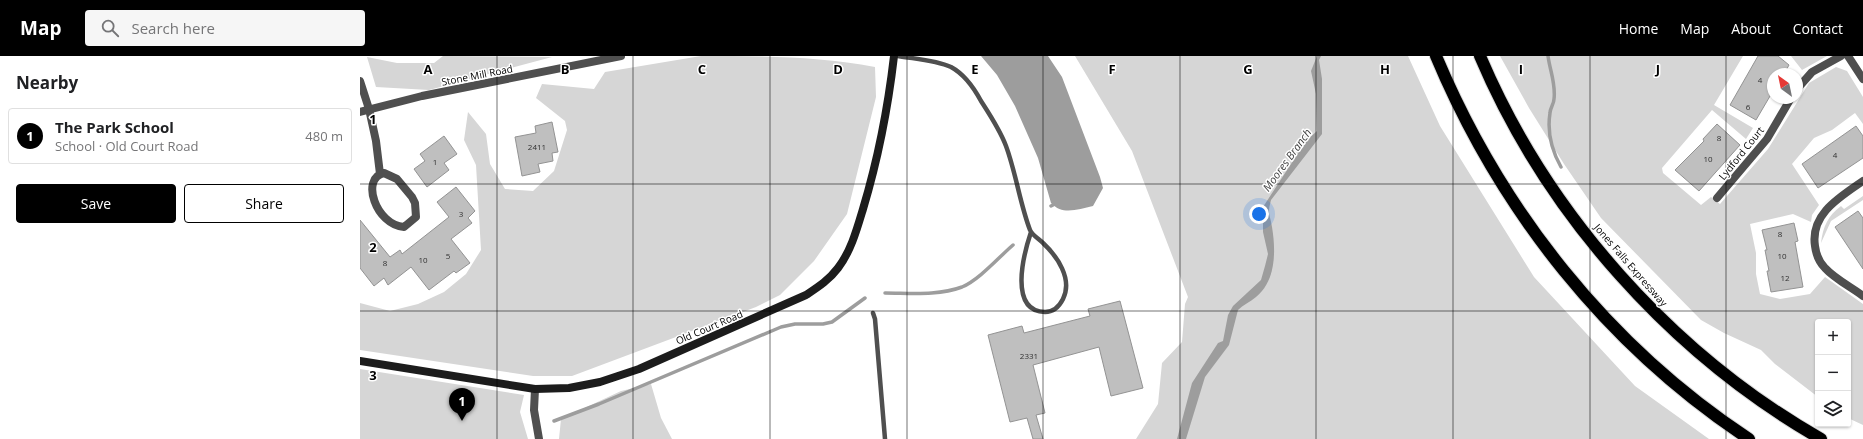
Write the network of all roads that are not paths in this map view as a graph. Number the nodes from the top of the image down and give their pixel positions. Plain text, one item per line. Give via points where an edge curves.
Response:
1 (621, 56) edge
2 (894, 56) edge
3 (898, 56) edge
4 (1436, 56) edge
5 (1480, 56) edge
6 (1841, 56) edge
7 (1848, 56) edge
8 (1863, 79) edge
9 (360, 81) edge
10 (1803, 82) edge
11 (1787, 104) edge
12 (369, 109) junction
13 (360, 112) edge
14 (380, 174) junction
15 (1863, 181) edge
16 (1717, 198) dead end
17 (1031, 232) junction
18 (1863, 296) edge
19 (873, 313) dead end
20 (360, 361) edge
21 (535, 389) junction
22 (540, 439) edge
23 (885, 439) edge
24 (1749, 439) edge
25 (1821, 439) edge

1 - 12 street, Stone Mill Road
2 - 21 main road, Old Court Road via 885,117 871,183 851,244 829,279 806,295 639,369 585,386
3 - 17 lane via 937,62 952,68 973,88 1006,144
4 - 24 highway via 1466,122 1489,164 1543,245 1579,289 1669,380
5 - 25 highway, Jones Falls Expressway via 1502,102 1547,180 1610,263 1651,308 1696,350 1751,394
6 - 10 street via 1812,72
7 - 8 street
9 - 12 street
11 - 16 street, Lydford Court via 1767,139
12 - 13 street, Stone Mill Road
12 - 14 street
14 - 14 street via 369,185 372,204 388,222 395,227 404,227 416,217 415,203 391,175
15 - 18 street via 1830,204 1820,216 1814,240 1826,269
17 - 17 lane via 1054,254 1062,267 1066,284 1064,297 1060,306 1052,311 1036,310 1028,305 1023,297 1022,262
19 - 23 lane
20 - 21 main road, Old Court Road
21 - 22 street via 534,410

